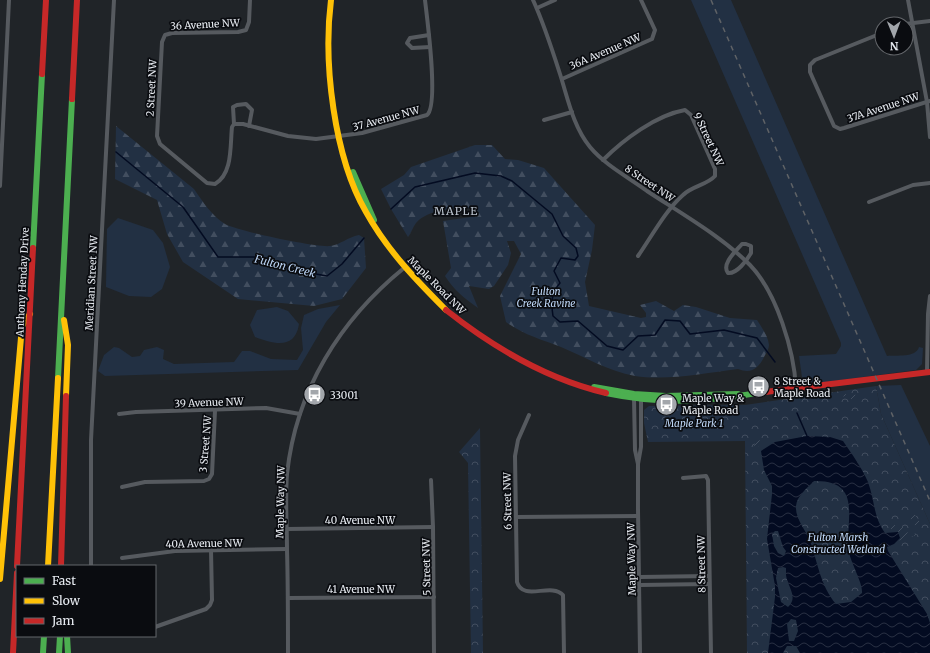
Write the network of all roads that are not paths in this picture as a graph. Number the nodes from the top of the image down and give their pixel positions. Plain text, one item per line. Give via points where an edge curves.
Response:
1 (9, 0) edge
2 (46, 0) edge
3 (77, 0) edge
4 (114, 0) edge
5 (250, 0) edge
6 (331, 0) edge
7 (425, 0) edge
8 (533, 0) edge
9 (555, 0) edge
10 (641, 0) edge
11 (908, 0) edge
12 (537, 8) junction
13 (912, 16) edge
14 (930, 21) edge
15 (914, 22) edge
16 (914, 27) edge
17 (165, 35) joint
18 (429, 35) junction
19 (874, 36) edge
20 (430, 47) junction
21 (562, 79) junction
22 (928, 101) edge
23 (572, 112) junction
24 (544, 120) dead end
25 (234, 124) junction
26 (249, 126) junction
27 (340, 137) junction
28 (930, 138) edge
29 (603, 160) junction
30 (0, 173) edge
31 (930, 183) edge
32 (0, 186) edge
33 (869, 202) dead end
34 (672, 208) junction
35 (736, 252) junction
36 (638, 256) dead end
37 (746, 261) junction
38 (404, 268) junction
39 (930, 296) edge
40 (62, 300) junction
41 (30, 314) junction
42 (929, 314) edge
43 (929, 372) edge
44 (796, 388) junction
45 (637, 397) junction
46 (215, 411) junction
47 (119, 414) dead end
48 (300, 414) junction
49 (529, 415) dead end
50 (683, 478) dead end
51 (431, 480) dead end
52 (122, 487) dead end
53 (63, 502) junction
54 (638, 516) junction
55 (516, 517) junction
56 (433, 527) junction
57 (4, 529) junction
58 (287, 529) junction
59 (0, 549) edge
60 (287, 549) junction
61 (211, 550) junction
62 (122, 558) dead end
63 (17, 565) edge
64 (48, 565) edge
65 (61, 565) edge
66 (66, 565) edge
67 (90, 565) edge
68 (709, 576) junction
69 (640, 577) junction
70 (0, 579) edge
71 (709, 584) junction
72 (640, 585) junction
73 (16, 593) edge
74 (434, 597) junction
75 (288, 598) junction
76 (156, 627) edge
77 (44, 637) edge
78 (60, 637) edge
79 (67, 637) edge
80 (13, 653) edge
81 (43, 653) edge
82 (59, 653) edge
83 (68, 653) edge
84 (288, 653) edge
85 (434, 653) edge
86 (564, 653) edge
87 (640, 653) edge
88 (711, 653) edge

1 - 30 street
2 - 41 main road, Anthony Henday Drive
3 - 40 main road
4 - 67 street, Meridian Street NW via 91,440
5 - 17 street, 36 Avenue NW via 246,30
6 - 27 main road, Maple Road NW via 329,68
7 - 18 street
8 - 12 street, 8 Street NW
9 - 12 street
10 - 21 street, 36A Avenue NW via 653,27 654,36 649,41
11 - 13 street
12 - 21 street, 8 Street NW
14 - 15 street
16 - 22 street
17 - 25 street, 2 Street NW via 162,42 160,71 157,136 159,142 212,185 219,182 226,169
18 - 20 street
18 - 20 street via 410,38 407,43 412,48
19 - 22 street, 37A Avenue NW via 810,64 810,72 832,124 840,129
20 - 27 street, 37 Avenue NW via 431,112 370,132
21 - 23 street, 8 Street NW
22 - 28 street
23 - 24 street
23 - 29 street, 8 Street NW via 585,140
25 - 26 street, 37 Avenue NW
25 - 26 street via 233,107 237,104 246,104 252,110
26 - 27 street, 37 Avenue NW via 297,137
27 - 38 main road, Maple Road NW via 346,158 380,235
29 - 34 street, 8 Street NW
29 - 34 street, 9 Street NW via 622,143 645,128 685,110 691,115 715,169 715,176 686,192
30 - 32 street
31 - 33 street via 913,185
34 - 35 street, 8 Street NW
34 - 36 street
35 - 37 street, 8 Street NW
35 - 37 street via 742,244 751,246 751,253
35 - 37 street via 726,265 727,272 734,273
37 - 44 street, 8 Street NW via 765,286 787,335
38 - 45 main road, Maple Road NW via 446,311 480,337 514,358 573,384
38 - 48 street, Maple Way NW via 360,309 339,335 317,372
39 - 42 street
40 - 53 main road via 68,344
40 - 64 main road
41 - 57 main road via 22,326
41 - 63 main road, Anthony Henday Drive
42 - 43 street
43 - 44 main road, Maple Road NW
44 - 45 main road, Maple Road NW via 689,397
45 - 54 street, Maple Way NW via 635,450 638,464
46 - 47 street, 39 Avenue NW
46 - 48 street, 39 Avenue NW via 266,408
46 - 52 street, 3 Street NW via 212,474 209,479 145,482
48 - 58 street, Maple Way NW via 287,475
49 - 55 street, 6 Street NW via 516,450
50 - 68 street, 8 Street NW via 706,476
51 - 56 street, 5 Street NW
53 - 65 main road
53 - 66 main road
54 - 55 street
54 - 69 street, Maple Way NW
55 - 86 street, 6 Street NW via 516,581 520,589 525,591 562,593
56 - 58 street, 40 Avenue NW
56 - 74 street, 5 Street NW
57 - 59 main road
57 - 70 main road
58 - 60 street, Maple Way NW
60 - 61 street, 40A Avenue NW
60 - 75 street, Maple Way NW
61 - 62 street, 40A Avenue NW via 166,551
61 - 76 street via 210,605 206,609
68 - 69 street
68 - 71 street, 8 Street NW
69 - 72 street, Maple Way NW
71 - 72 street
71 - 88 street, 8 Street NW
72 - 87 street, Maple Way NW
73 - 80 main road
74 - 75 street, 41 Avenue NW
74 - 85 street, 5 Street NW
75 - 84 street, Maple Way NW
77 - 81 main road
78 - 82 main road
79 - 83 main road

